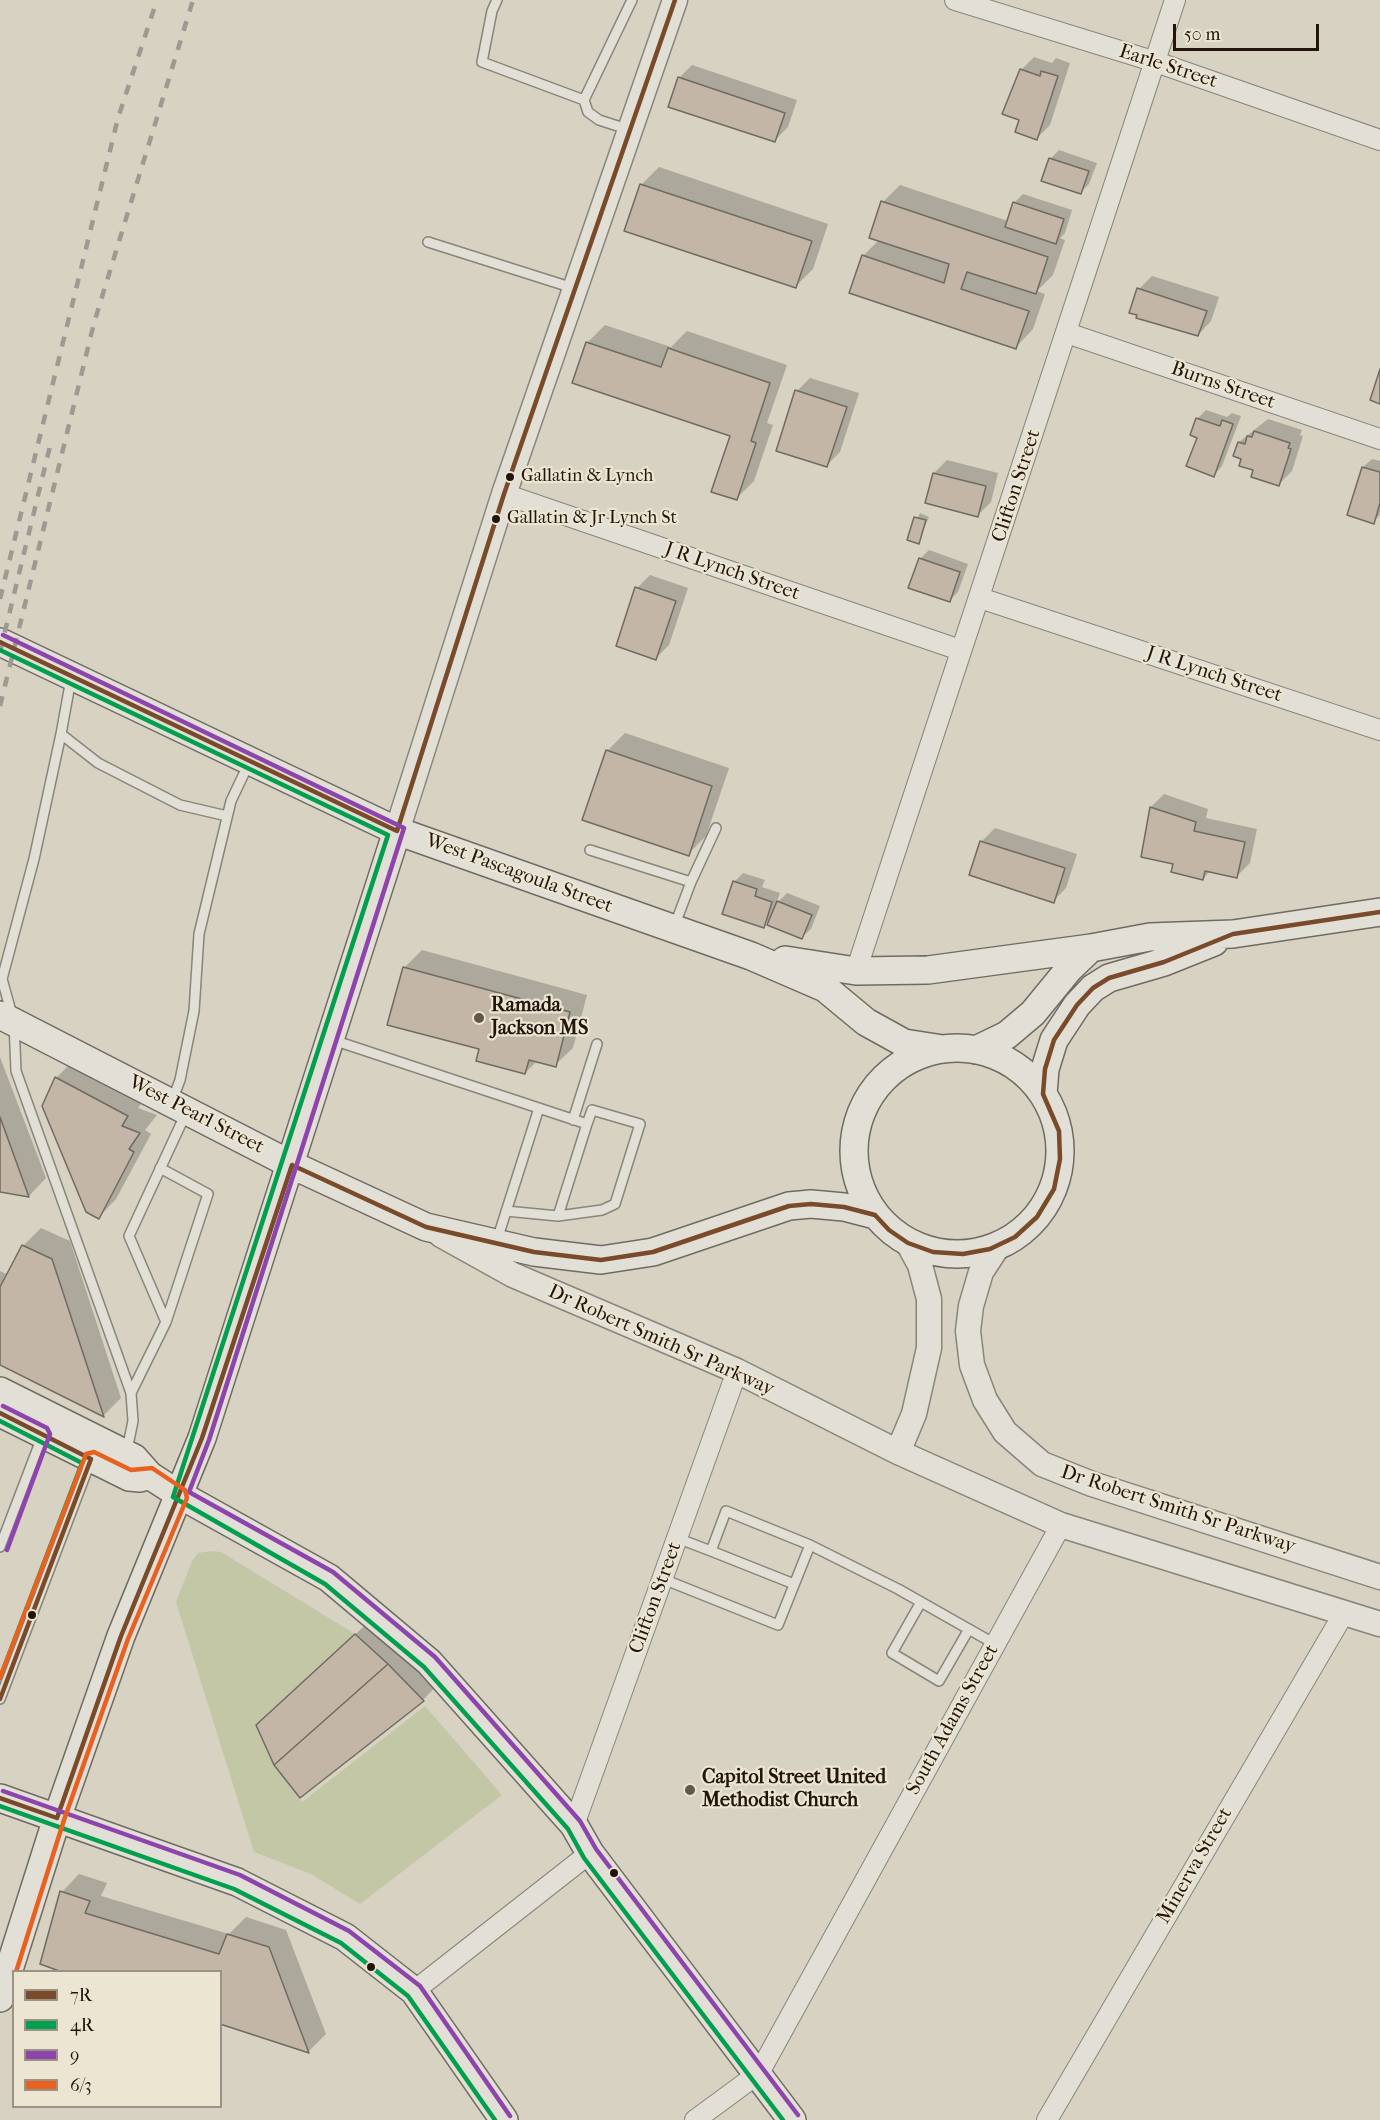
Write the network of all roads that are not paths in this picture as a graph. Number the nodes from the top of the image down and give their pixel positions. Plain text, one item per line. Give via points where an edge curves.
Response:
1 (497, 0) edge
2 (632, 0) edge
3 (675, 0) edge
4 (955, 0) edge
5 (1175, 0) edge
6 (1156, 62) junction
7 (584, 100) junction
8 (630, 130) junction
9 (1380, 140) edge
10 (428, 242) dead end
11 (575, 288) junction
12 (1067, 333) junction
13 (1380, 439) edge
14 (504, 494) junction
15 (981, 598) junction
16 (0, 642) edge
17 (960, 650) junction
18 (72, 676) junction
19 (1380, 730) edge
20 (61, 734) junction
21 (250, 761) junction
22 (227, 816) junction
23 (716, 828) dead end
24 (397, 831) junction
25 (590, 850) dead end
26 (691, 882) junction
27 (1380, 912) edge
28 (673, 929) junction
29 (1233, 934) junction
30 (1091, 948) junction
31 (751, 956) junction
32 (856, 970) junction
33 (7, 1018) edge
34 (331, 1039) junction
35 (597, 1044) dead end
36 (943, 1049) junction
37 (976, 1050) junction
38 (1043, 1094) junction
39 (179, 1107) junction
40 (538, 1108) junction
41 (573, 1120) junction
42 (587, 1124) junction
43 (292, 1165) junction
44 (160, 1168) junction
45 (506, 1211) junction
46 (875, 1215) junction
47 (558, 1216) junction
48 (426, 1227) junction
49 (496, 1243) junction
50 (908, 1243) junction
51 (998, 1246) junction
52 (166, 1322) junction
53 (737, 1371) junction
54 (0, 1391) edge
55 (131, 1393) junction
56 (0, 1413) edge
57 (43, 1434) junction
58 (898, 1452) junction
59 (126, 1453) junction
60 (92, 1459) junction
61 (149, 1474) junction
62 (180, 1495) junction
63 (1061, 1525) junction
64 (677, 1538) junction
65 (810, 1545) junction
66 (0, 1546) edge
67 (711, 1551) junction
68 (1380, 1577) edge
69 (663, 1579) junction
70 (794, 1584) junction
71 (921, 1602) junction
72 (1344, 1613) junction
73 (1380, 1624) edge
74 (969, 1629) junction
75 (995, 1644) junction
76 (0, 1700) edge
77 (0, 1798) edge
78 (57, 1818) junction
79 (574, 1825) junction
80 (590, 1853) junction
81 (414, 1990) junction
82 (0, 1998) edge
83 (759, 2073) junction
84 (504, 2120) edge
85 (695, 2120) edge
86 (792, 2120) edge
87 (1047, 2120) edge

1 - 7 lane via 482,62
2 - 7 lane
3 - 8 street
4 - 6 street, Earle Street
5 - 6 street, Clifton Street
6 - 9 street, Earle Street
6 - 12 street, Clifton Street
7 - 8 lane via 588,112 599,120
8 - 11 street
10 - 11 lane
11 - 14 street
12 - 13 street, Burns Street
12 - 15 street, Clifton Street
14 - 17 street, J R Lynch Street
14 - 24 street
15 - 17 street, Clifton Street
15 - 19 street, J R Lynch Street
16 - 18 main road, West Pascagoula Street
17 - 32 street, Clifton Street
18 - 20 lane
18 - 21 main road, West Pascagoula Street
20 - 22 lane via 98,764 170,800
20 - 33 lane via 34,859 2,979
21 - 22 lane
21 - 24 main road, West Pascagoula Street
22 - 39 lane via 199,934 194,1011 180,1080
23 - 26 lane
24 - 28 main road, West Pascagoula Street
24 - 34 main road
25 - 26 lane
26 - 28 lane
27 - 29 main road
28 - 31 main road, West Pascagoula Street
29 - 30 main road, West Pascagoula Street via 1150,937
29 - 38 main road via 1164,962 1109,978 1093,988 1054,1040 1045,1069
30 - 32 main road, West Pascagoula Street via 928,970
30 - 37 main road via 1033,1013 1007,1035
31 - 32 main road, West Pascagoula Street
31 - 36 main road, West Pascagoula Street via 825,988 866,1022 904,1043
33 - 39 main road, West Pearl Street
33 - 55 lane via 16,1071
34 - 40 lane
34 - 43 main road
35 - 41 lane
36 - 37 main road
36 - 46 main road via 921,1054 887,1074 863,1106 853,1150 856,1176
37 - 38 main road via 999,1057 1028,1077
38 - 51 main road via 1059,1131 1060,1159 1054,1189 1037,1217
39 - 43 main road, West Pearl Street
39 - 44 lane
40 - 41 lane
40 - 45 lane
41 - 42 lane
42 - 47 lane
42 - 47 lane via 592,1110 640,1124 615,1204 602,1210
43 - 48 main road, West Pearl Street
43 - 62 main road
44 - 52 lane via 129,1236
44 - 52 lane via 208,1194
45 - 47 lane
45 - 49 lane
46 - 49 main road, West Pearl Street via 844,1207 789,1206 653,1251 601,1260
46 - 50 main road
48 - 49 main road, West Pearl Street
48 - 53 street, Dr Robert Smith Sr Parkway via 513,1275
50 - 51 main road via 933,1252 963,1254
50 - 58 street via 920,1265 929,1299 929,1348 914,1414
51 - 68 street, Dr Robert Smith Sr Parkway via 981,1272 968,1331 972,1365 985,1400 1005,1432 1042,1464 1092,1484
52 - 55 lane
53 - 58 street, Dr Robert Smith Sr Parkway
53 - 64 street, Clifton Street
54 - 59 main road
55 - 59 lane via 133,1421
56 - 57 main road
57 - 60 main road
57 - 66 lane
58 - 63 street, Dr Robert Smith Sr Parkway
59 - 61 main road
60 - 61 main road via 129,1477
60 - 76 lane
61 - 62 main road
62 - 78 main road via 121,1636
62 - 79 main road via 338,1585 429,1662
63 - 72 street, Dr Robert Smith Sr Parkway
63 - 75 street, South Adams Street
64 - 67 lane
64 - 69 street, Clifton Street
65 - 67 lane via 726,1511
65 - 70 lane
65 - 71 lane
67 - 70 lane
69 - 70 lane via 778,1625
69 - 79 street, Clifton Street
71 - 74 lane
71 - 74 lane via 892,1653 939,1681
72 - 73 street, Dr Robert Smith Sr Parkway
72 - 87 street, Minerva Street
74 - 75 lane
75 - 83 street, South Adams Street
77 - 78 main road
78 - 81 main road via 237,1882 345,1937
78 - 82 main road
79 - 80 main road
80 - 81 street
80 - 83 main road
81 - 84 main road
83 - 85 street
83 - 86 main road

